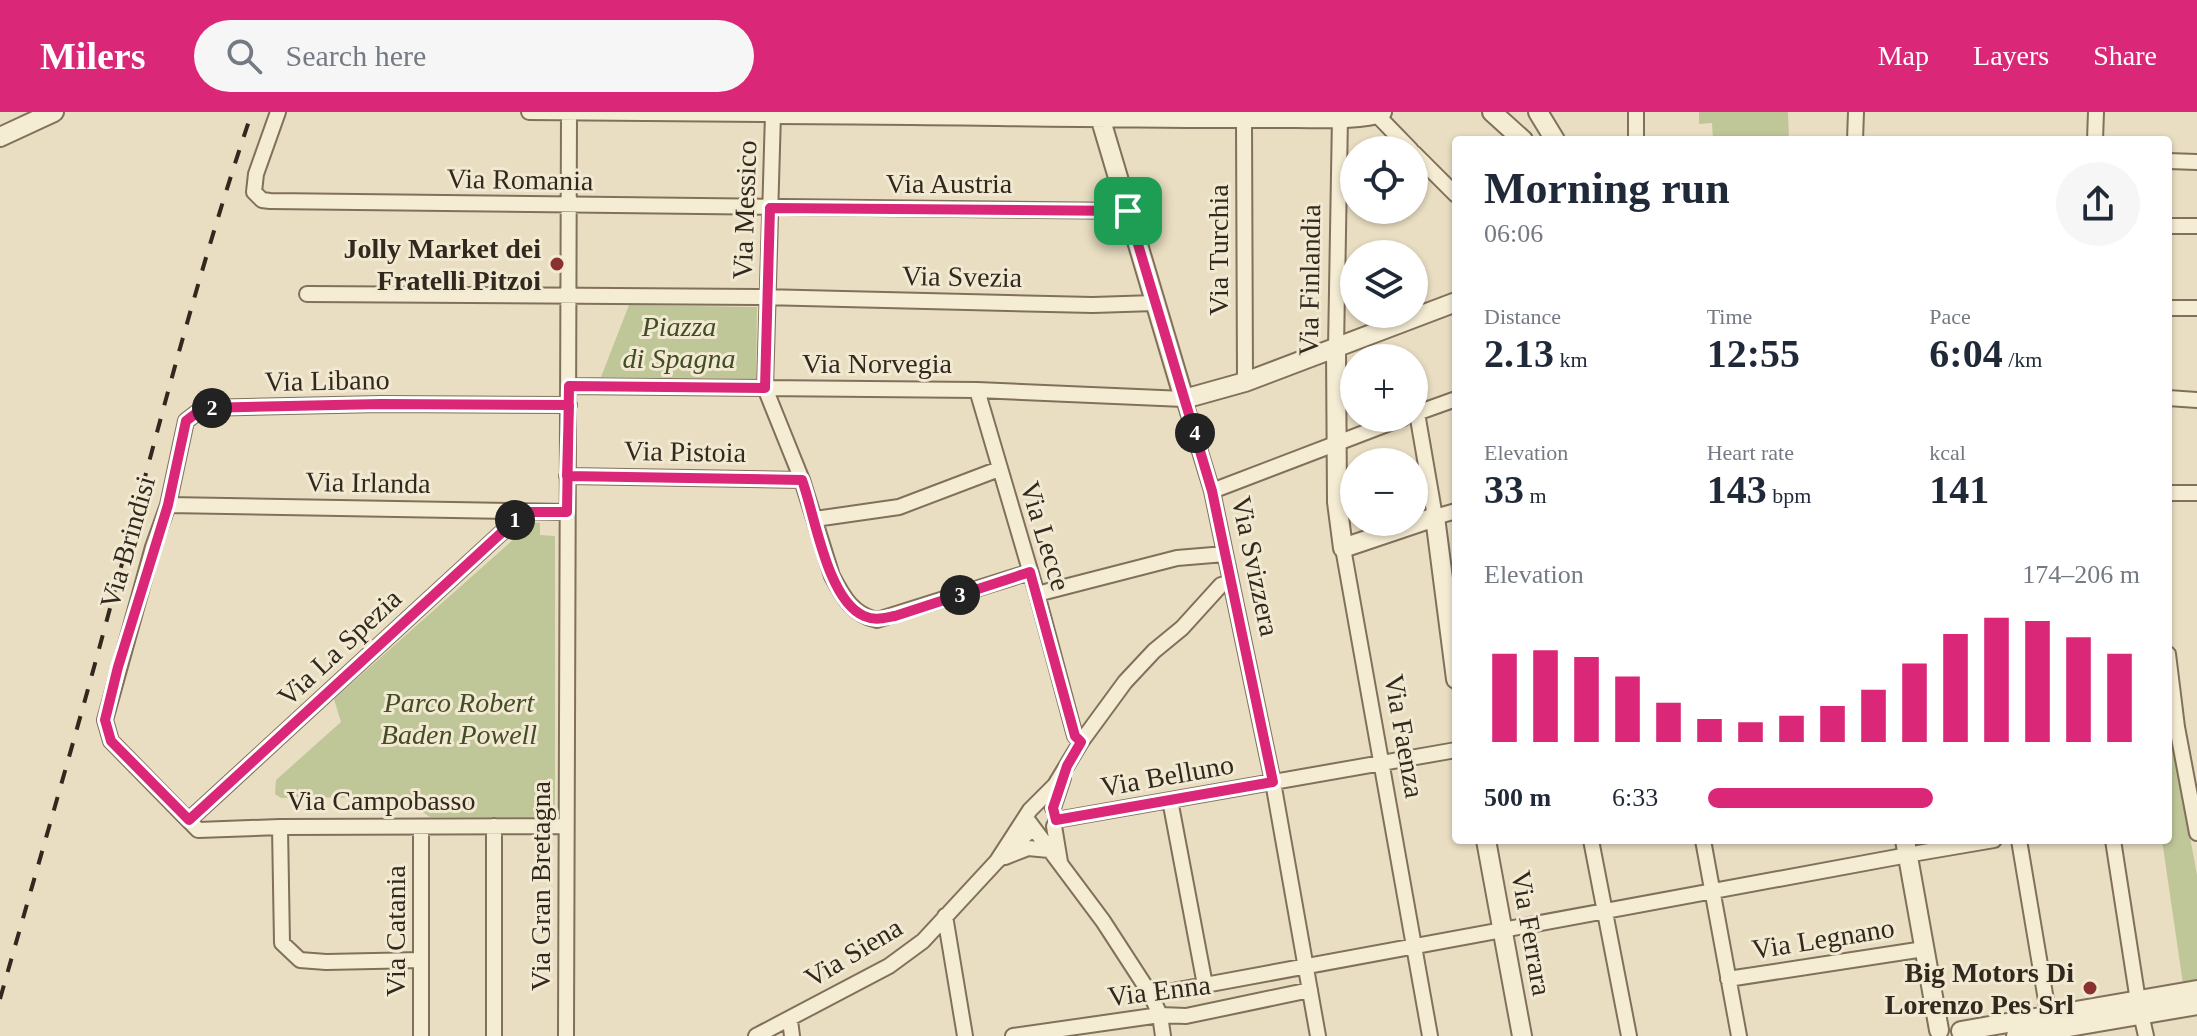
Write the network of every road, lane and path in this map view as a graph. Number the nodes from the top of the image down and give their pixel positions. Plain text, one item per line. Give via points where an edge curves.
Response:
1 (54, 112) edge
2 (278, 112) edge
3 (529, 112) edge
4 (569, 112) edge
5 (1492, 112) edge
6 (1538, 112) edge
7 (1636, 112) edge
8 (1856, 112) edge
9 (2096, 112) edge
10 (773, 113) edge
11 (999, 114) edge
12 (1067, 114) edge
13 (1380, 114) edge
14 (1100, 117) junction
15 (1340, 117) junction
16 (1244, 118) junction
17 (1400, 136) edge
18 (1519, 136) edge
19 (1553, 136) edge
20 (1636, 136) edge
21 (1855, 136) edge
22 (2095, 136) edge
23 (0, 137) edge
24 (2172, 161) edge
25 (2197, 162) edge
26 (1428, 166) edge
27 (1452, 191) edge
28 (569, 205) junction
29 (770, 208) junction
30 (1128, 211) junction
31 (2172, 226) edge
32 (2197, 226) edge
33 (307, 294) dead end
34 (569, 296) junction
35 (768, 297) junction
36 (1155, 303) junction
37 (1452, 304) edge
38 (2172, 308) edge
39 (2197, 308) edge
40 (1336, 348) junction
41 (1245, 382) junction
42 (569, 386) junction
43 (765, 388) junction
44 (977, 390) junction
45 (2172, 398) edge
46 (1184, 399) junction
47 (1452, 400) edge
48 (2197, 400) edge
49 (569, 405) junction
50 (1428, 409) edge
51 (186, 421) joint
52 (1367, 432) edge
53 (1416, 432) edge
54 (1335, 444) junction
55 (999, 469) junction
56 (567, 476) junction
57 (802, 480) junction
58 (1212, 491) junction
59 (2172, 493) edge
60 (2197, 493) edge
61 (168, 505) junction
62 (524, 512) junction
63 (567, 512) junction
64 (1452, 512) edge
65 (1435, 517) junction
66 (815, 519) junction
67 (1343, 548) junction
68 (1225, 554) junction
69 (1030, 572) junction
70 (1231, 582) junction
71 (1037, 594) junction
72 (1448, 611) junction
73 (1452, 620) edge
74 (1452, 645) edge
75 (2173, 727) edge
76 (1081, 742) junction
77 (1452, 751) edge
78 (1381, 763) junction
79 (1067, 766) junction
80 (1273, 782) junction
81 (1170, 800) junction
82 (1054, 816) junction
83 (1033, 820) junction
84 (194, 825) junction
85 (494, 826) junction
86 (565, 826) junction
87 (280, 827) junction
88 (421, 827) junction
89 (2197, 833) edge
90 (1487, 844) edge
91 (1498, 844) edge
92 (1592, 844) edge
93 (1704, 844) edge
94 (1947, 844) edge
95 (2020, 844) edge
96 (2114, 844) edge
97 (1912, 847) edge
98 (1049, 850) junction
99 (997, 861) junction
100 (1060, 862) junction
101 (1712, 890) junction
102 (1603, 910) junction
103 (945, 916) junction
104 (1509, 928) junction
105 (1414, 944) junction
106 (1924, 949) junction
107 (421, 960) junction
108 (1305, 965) junction
109 (1728, 979) junction
110 (1205, 985) junction
111 (1310, 990) junction
112 (2197, 990) edge
113 (1151, 995) junction
114 (2197, 1005) edge
115 (2139, 1008) junction
116 (1160, 1015) junction
117 (790, 1020) junction
118 (2051, 1028) edge
119 (1945, 1033) edge
120 (421, 1036) edge
121 (494, 1036) edge
122 (566, 1036) edge
123 (756, 1036) edge
124 (792, 1036) edge
125 (965, 1036) edge
126 (1013, 1036) edge
127 (1163, 1036) edge
128 (1318, 1036) edge
129 (1430, 1036) edge
130 (1522, 1036) edge
131 (1532, 1036) edge
132 (1629, 1036) edge
133 (1739, 1036) edge
134 (2016, 1036) edge
135 (2146, 1036) edge

1 - 23 street
2 - 28 street, Via Romania via 255,183 254,192 262,200
3 - 4 street
4 - 10 street
4 - 28 street, Via Gran Bretagna
5 - 18 street
6 - 19 street
7 - 20 street
8 - 21 street
9 - 22 street
10 - 11 street
10 - 29 street, Via Messico
11 - 12 street
12 - 14 street
13 - 15 street
13 - 17 street
14 - 16 street
14 - 30 street, Via Svizzera
15 - 16 street
15 - 40 street, Via Finlandia
16 - 41 street, Via Turchia
24 - 25 street
26 - 27 street
28 - 29 street, Via Romania
28 - 34 street, Via Gran Bretagna
29 - 30 street, Via Austria
29 - 35 street, Via Messico
30 - 36 street, Via Svizzera
31 - 32 street
33 - 34 street, Via Svezia
34 - 35 street, Via Svezia
34 - 42 street, Via Gran Bretagna
35 - 36 street, Via Svezia
35 - 43 street, Via Messico
36 - 46 street, Via Svizzera
37 - 40 street
38 - 39 street
40 - 41 street
40 - 54 street, Via Finlandia
41 - 46 street
42 - 43 street, Via Norvegia
42 - 49 street, Via Gran Bretagna
43 - 44 street, Via Norvegia
43 - 57 street, Via Messico
44 - 46 street, Via Norvegia
44 - 55 street, Via Lecce
45 - 48 street
46 - 58 street, Via Svizzera
47 - 50 street
49 - 51 street, Via Libano via 203,408
49 - 56 street, Via Gran Bretagna
51 - 61 street, Via Brindisi
52 - 54 street
53 - 65 street
54 - 58 street
54 - 67 street, Via Faenza
55 - 66 street via 899,507
55 - 69 street, Via Lecce
56 - 57 street, Via Pistoia
56 - 63 street, Via Gran Bretagna
57 - 66 street, Via Messico
58 - 68 street, Via Svizzera
59 - 60 street
61 - 62 street, Via Irlanda
61 - 84 street, Via Brindisi via 105,720 111,741
62 - 63 street, Via Irlanda
62 - 84 street, Via La Spezia
63 - 86 street, Via Gran Bretagna
64 - 65 street
65 - 67 street
65 - 72 street
66 - 69 street, Via Messico via 832,576 847,601 866,618 895,616
67 - 78 street, Via Faenza
68 - 70 street, Via Svizzera
68 - 71 street via 1177,558
69 - 71 street, Via Lecce
70 - 76 street, Via Siena via 1221,585 1154,651
70 - 80 street, Via Svizzera
71 - 76 street, Via Lecce via 1075,736
72 - 73 street
72 - 74 street
75 - 89 street
76 - 79 street, Via Siena
77 - 78 street, Via Belluno
78 - 80 street, Via Belluno
78 - 105 street, Via Faenza
79 - 82 street, Via Siena
79 - 83 street, Via Siena
80 - 81 street, Via Belluno
80 - 108 street, Via Svizzera
81 - 82 street, Via Belluno via 1076,818
81 - 110 street
82 - 83 street via 1045,831
82 - 83 street, Via Belluno via 1044,803
82 - 100 street
83 - 98 street
83 - 99 street, Via Siena
84 - 87 street, Via Campobasso
85 - 86 street, Via Campobasso
85 - 88 street, Via Campobasso
85 - 121 street
86 - 122 street, Via Gran Bretagna
87 - 88 street, Via Campobasso
87 - 107 street via 282,943 300,960
88 - 107 street, Via Catania
90 - 104 street, Via Ferrara
91 - 104 street, Via Ferrara
92 - 102 street
93 - 101 street
94 - 97 street, Via Enna
95 - 118 street
96 - 115 street
97 - 101 street, Via Enna
97 - 106 street
97 - 119 street
98 - 99 street via 1028,848
98 - 100 street
99 - 103 street, Via Siena
100 - 113 street
101 - 102 street, Via Enna
101 - 109 street
102 - 104 street, Via Enna
102 - 132 street
103 - 117 street, Via Siena via 889,966
103 - 125 street
104 - 105 street, Via Enna
104 - 130 street, Via Ferrara
104 - 131 street, Via Ferrara
105 - 108 street, Via Enna
105 - 129 street, Via Faenza
106 - 109 street, Via Legnano
106 - 119 street
107 - 120 street, Via Catania
108 - 110 street, Via Enna
108 - 111 street, Via Svizzera
109 - 133 street
110 - 113 street, Via Enna
111 - 116 street, Via Enna via 1186,1016
111 - 128 street, Via Svizzera
112 - 115 street
113 - 116 street
114 - 115 street
115 - 118 street
115 - 135 street
116 - 126 street, Via Enna
116 - 127 street
117 - 123 street, Via Siena
117 - 124 street
118 - 119 street
118 - 134 street

